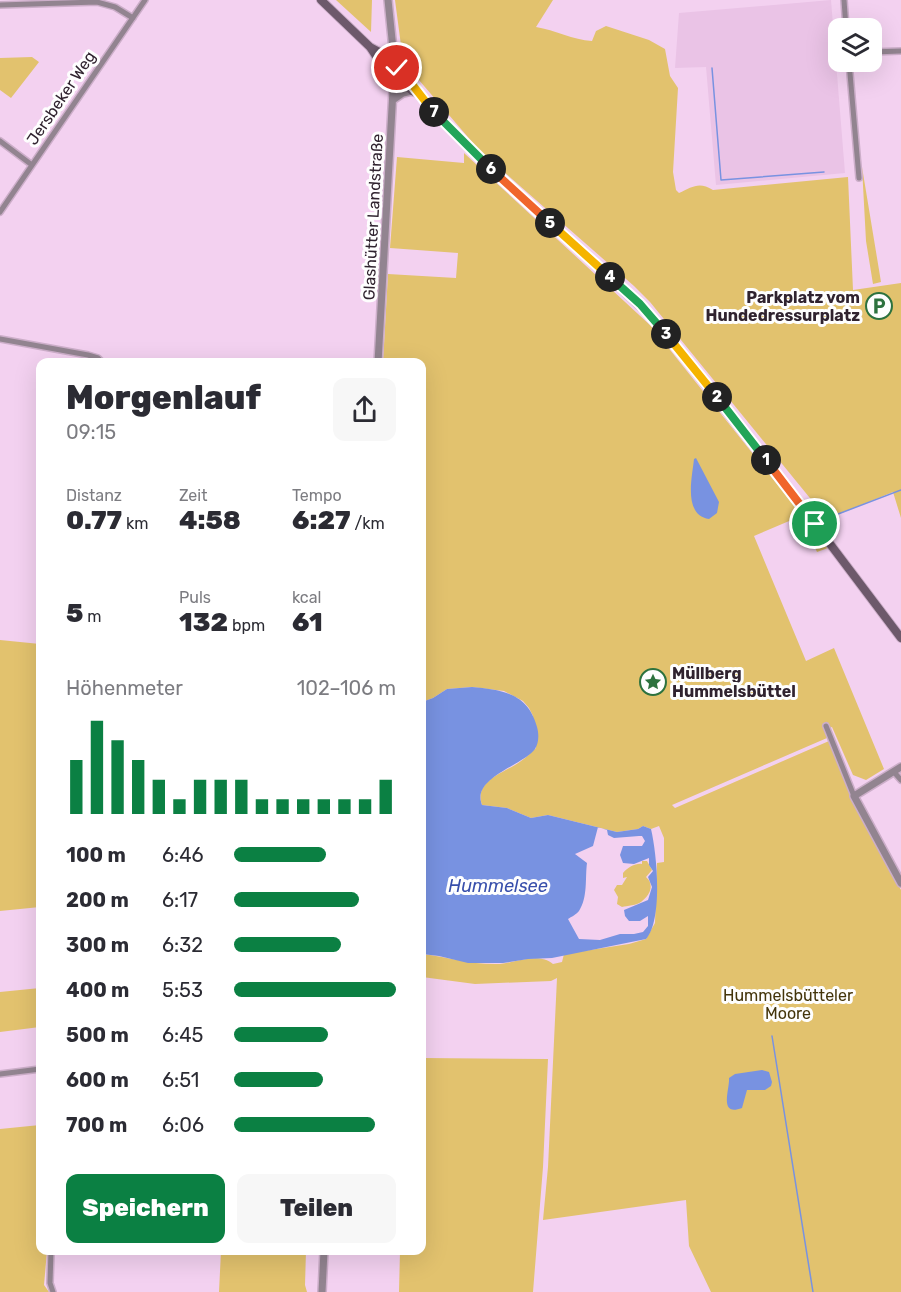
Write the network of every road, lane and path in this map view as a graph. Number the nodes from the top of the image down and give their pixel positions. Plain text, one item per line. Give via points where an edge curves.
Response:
1 (145, 0) edge
2 (321, 0) edge
3 (388, 0) edge
4 (844, 0) edge
5 (0, 5) edge
6 (133, 18) junction
7 (845, 18) edge
8 (901, 51) edge
9 (882, 52) edge
10 (394, 68) junction
11 (850, 72) edge
12 (415, 92) junction
13 (393, 100) junction
14 (0, 141) edge
15 (32, 165) junction
16 (859, 178) dead end
17 (0, 212) edge
18 (0, 339) edge
19 (98, 358) edge
20 (378, 358) edge
21 (901, 638) edge
22 (826, 726) dead end
23 (898, 769) edge
24 (901, 780) edge
25 (854, 796) junction
26 (901, 883) edge
27 (36, 1070) edge
28 (0, 1074) edge
29 (51, 1255) edge
30 (324, 1255) edge
31 (53, 1292) edge
32 (322, 1292) edge

1 - 6 street, Jersbeker Weg
2 - 10 main road
3 - 10 street, Glashütter Landstraße
4 - 7 street
5 - 6 street via 97,2
6 - 15 street, Jersbeker Weg
8 - 9 street
10 - 12 main road via 416,86
10 - 13 street, Glashütter Landstraße
11 - 16 street
12 - 13 street via 403,93
12 - 21 main road via 447,127 660,326
13 - 20 street, Glashütter Landstraße
14 - 15 street
15 - 17 street, Jersbeker Weg
18 - 19 street
22 - 25 street
23 - 24 street
23 - 25 street
25 - 26 street
27 - 28 street
29 - 31 street
30 - 32 street

